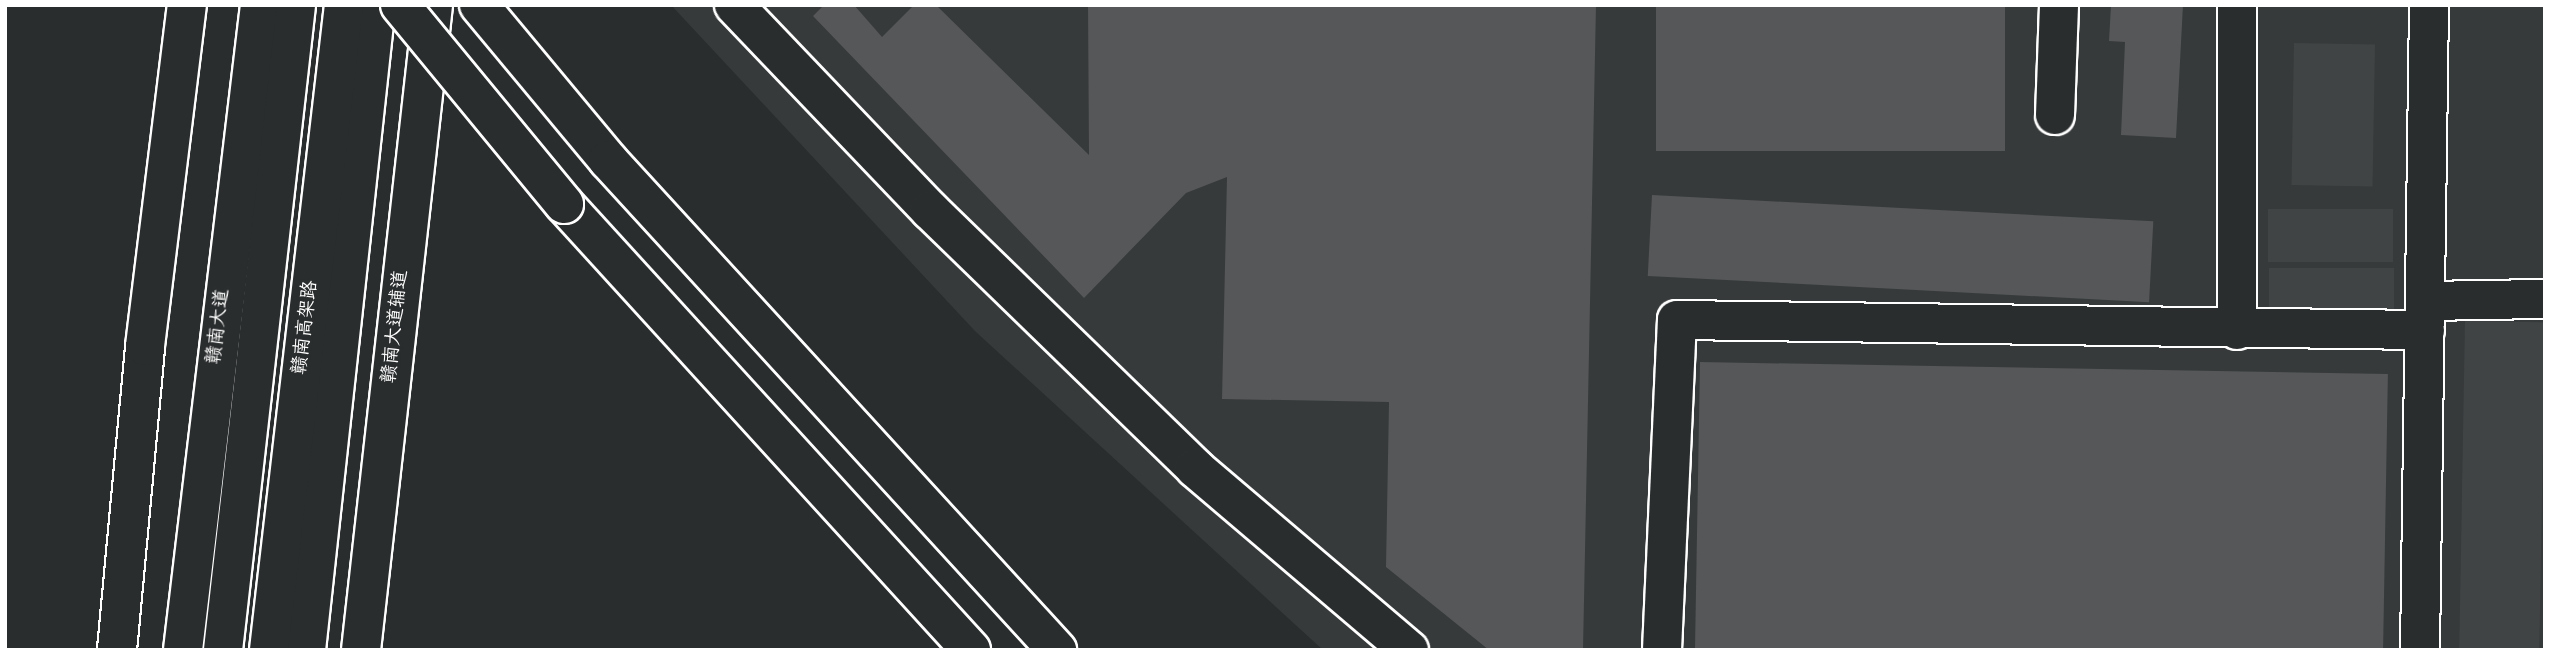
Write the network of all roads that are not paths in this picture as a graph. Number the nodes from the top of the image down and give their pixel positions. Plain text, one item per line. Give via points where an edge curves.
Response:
1 (187, 5) edge
2 (260, 5) edge
3 (296, 5) edge
4 (344, 5) edge
5 (376, 5) edge
6 (400, 5) edge
7 (433, 5) edge
8 (479, 5) edge
9 (734, 5) edge
10 (2059, 5) edge
11 (2236, 5) edge
12 (2429, 5) edge
13 (2055, 115) dead end
14 (2545, 299) edge
15 (2425, 316) junction
16 (2237, 330) junction
17 (117, 650) edge
18 (183, 650) edge
19 (223, 650) edge
20 (269, 650) edge
21 (306, 650) edge
22 (362, 650) edge
23 (971, 650) edge
24 (1057, 650) edge
25 (1409, 650) edge
26 (1662, 650) edge
27 (2420, 650) edge

1 - 17 main road via 145,346
2 - 18 main road, 赣南大道
3 - 19 main road
4 - 20 main road, 赣南高架路
5 - 21 main road
6 - 23 main road, bridge via 564,204
7 - 22 main road, 赣南大道辅道
8 - 24 main road via 608,160
9 - 25 main road via 930,210 1195,468
10 - 13 main road
11 - 16 main road
12 - 15 main road
14 - 15 main road
15 - 16 main road
15 - 27 main road
16 - 26 main road via 1677,320

